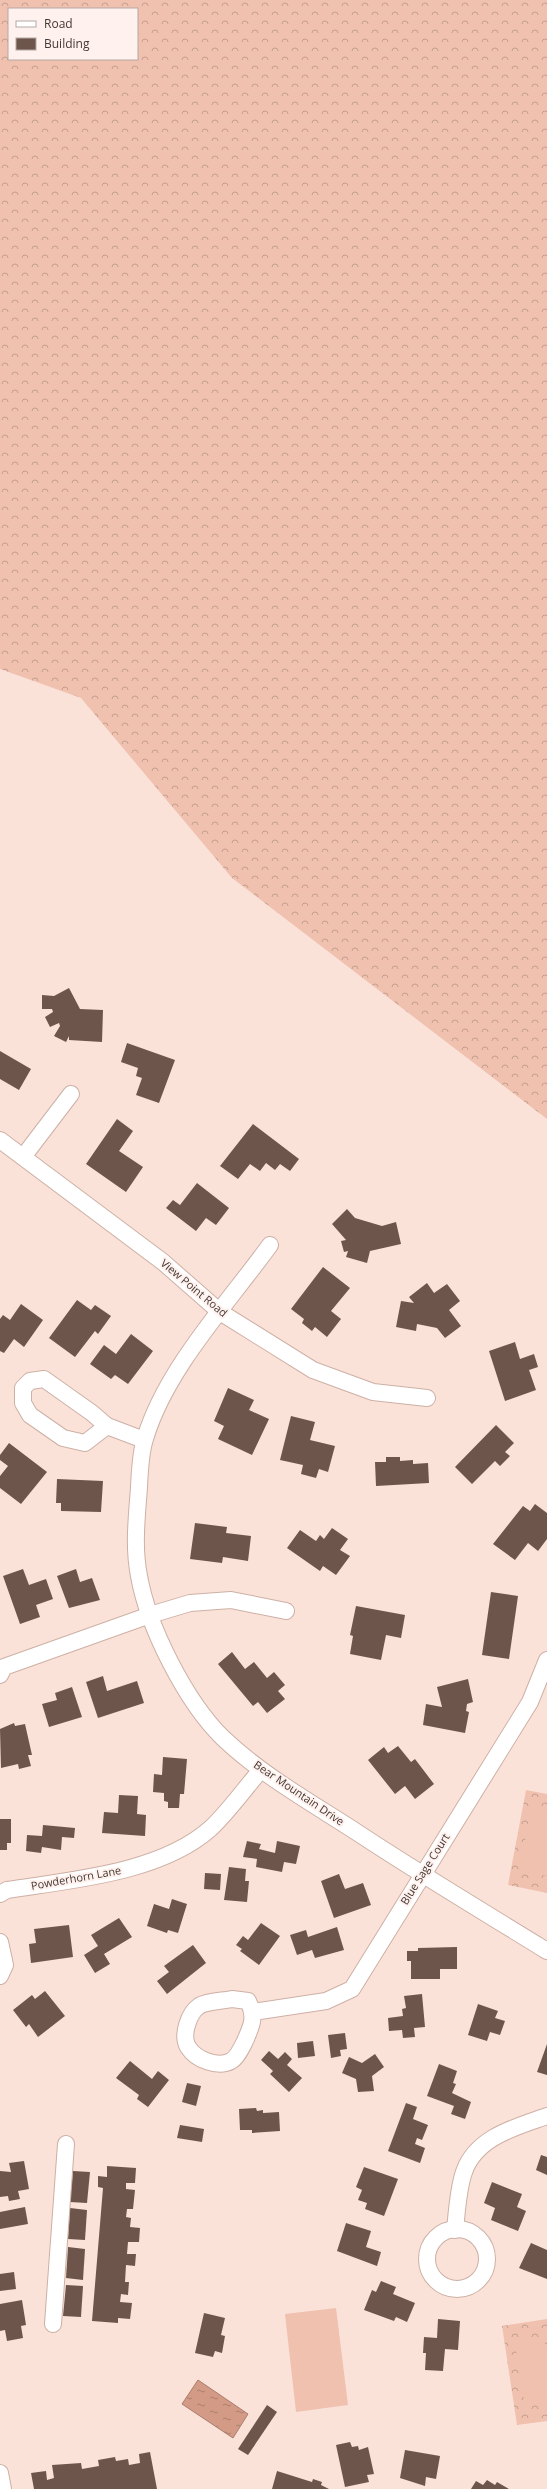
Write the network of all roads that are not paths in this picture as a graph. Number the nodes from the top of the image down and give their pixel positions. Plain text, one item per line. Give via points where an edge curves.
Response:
1 (71, 1094) dead end
2 (0, 1140) edge
3 (24, 1157) junction
4 (270, 1245) dead end
5 (220, 1312) junction
6 (427, 1398) dead end
7 (106, 1426) junction
8 (144, 1440) junction
9 (286, 1611) dead end
10 (150, 1615) junction
11 (547, 1660) edge
12 (1, 1669) edge
13 (261, 1770) junction
14 (421, 1874) junction
15 (0, 1894) edge
16 (0, 1942) edge
17 (547, 1951) edge
18 (0, 1976) edge
19 (253, 2012) junction
20 (547, 2116) edge
21 (66, 2144) dead end
22 (455, 2230) dead end
23 (53, 2324) dead end
24 (0, 2473) edge
25 (3, 2489) edge

1 - 3 street
2 - 3 street, View Point Road
3 - 5 street, View Point Road via 163,1262
4 - 5 street, Bear Mountain Drive
5 - 6 street, View Point Road via 313,1370 374,1392
5 - 8 street, Bear Mountain Drive via 182,1364 160,1401
7 - 7 street via 44,1379 30,1381 23,1388 23,1403 30,1415 62,1438 85,1443
7 - 8 street
8 - 10 street, Bear Mountain Drive via 135,1536 139,1576
9 - 10 street via 231,1600 190,1603
10 - 12 street
10 - 13 street, Bear Mountain Drive via 175,1671 197,1708 222,1737
11 - 14 street, Blue Sage Court via 530,1702
13 - 14 street, Bear Mountain Drive
13 - 15 street, Powderhorn Lane via 211,1828 180,1848 129,1869 101,1876 7,1890
14 - 17 street, Bear Mountain Drive
14 - 19 street, Blue Sage Court via 352,1989 326,2001
16 - 18 street via 5,1965
19 - 19 street via 252,2027 233,2060 214,2063 196,2056 188,2046 187,2027 191,2014 200,2005 232,1999 248,2001
20 - 22 street via 503,2132 482,2146 463,2173
21 - 23 street
24 - 25 street

